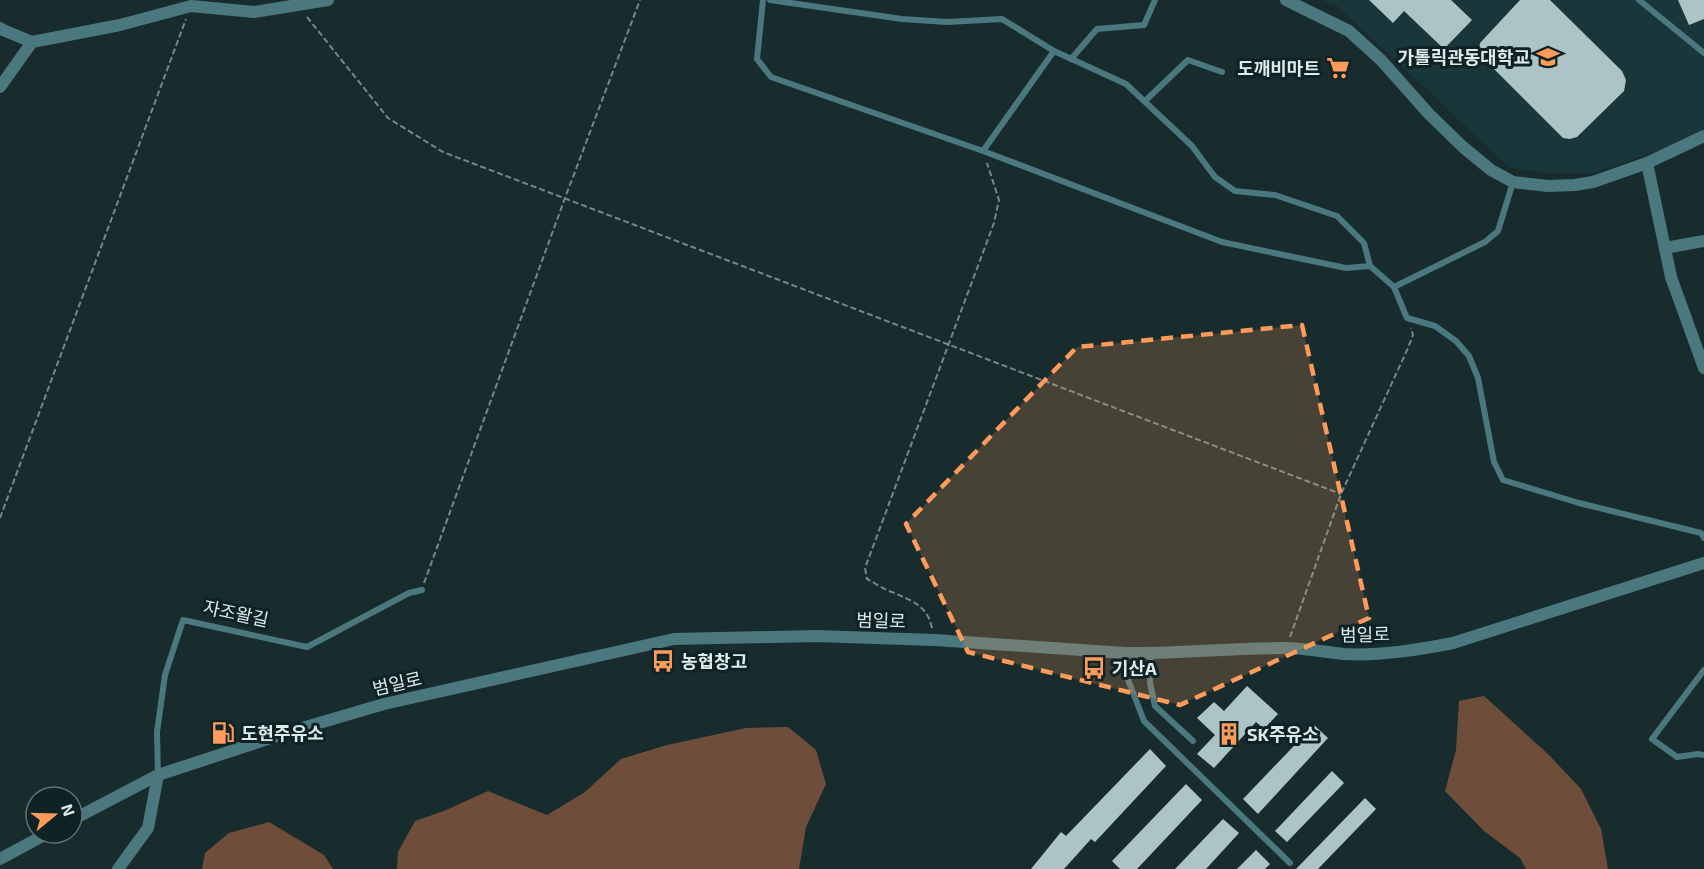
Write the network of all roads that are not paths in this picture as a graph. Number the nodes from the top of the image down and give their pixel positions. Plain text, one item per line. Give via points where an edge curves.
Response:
1 (328, 0) edge
2 (764, 0) edge
3 (770, 0) edge
4 (1155, 0) edge
5 (1286, 0) edge
6 (1639, 0) edge
7 (0, 28) edge
8 (32, 42) junction
9 (1054, 51) junction
10 (1704, 53) edge
11 (1071, 59) junction
12 (1222, 72) dead end
13 (0, 87) edge
14 (1145, 101) junction
15 (1704, 136) edge
16 (983, 151) junction
17 (1647, 163) junction
18 (1513, 182) junction
19 (1704, 241) edge
20 (1665, 248) junction
21 (1370, 266) junction
22 (1394, 287) junction
23 (1704, 368) edge
24 (1704, 538) edge
25 (1704, 563) edge
26 (422, 590) road end
27 (1125, 653) junction
28 (1151, 653) junction
29 (1704, 669) edge
30 (1193, 741) dead end
31 (1704, 755) edge
32 (158, 774) junction
33 (84, 814) edge
34 (26, 845) edge
35 (0, 859) edge
36 (1290, 863) dead end
37 (118, 869) edge

1 - 8 street via 254,12 191,6
2 - 16 lane via 757,59 771,77
3 - 9 lane via 947,22 1002,20
4 - 11 lane via 1144,25 1097,29
5 - 18 street via 1349,31 1463,147
6 - 10 lane
7 - 8 street
8 - 13 street
9 - 11 lane
9 - 16 lane
11 - 14 lane via 1126,84
12 - 14 lane via 1188,60
14 - 21 lane via 1192,146 1215,177 1235,191 1275,195 1337,216 1364,243
15 - 17 street
16 - 21 lane via 1222,242 1347,268
17 - 18 street via 1575,185
17 - 20 street
18 - 22 lane via 1498,231 1485,242
19 - 20 street
20 - 23 street via 1671,277
21 - 22 lane
22 - 24 lane via 1407,318 1436,326 1469,356 1478,378 1494,462 1503,480 1701,533
25 - 28 street, 범일로 via 1453,643 1426,648 1346,654 1286,648
26 - 32 lane, 자조왈길 via 409,592 307,646 183,620 165,675 157,732
27 - 28 street, 범일로
27 - 32 street, 범일로 via 816,636 674,639 384,704
27 - 36 lane via 1126,677 1144,721
28 - 30 lane via 1150,682 1155,706
29 - 31 lane via 1652,740 1677,757
32 - 33 street, 범일로
32 - 37 street, 자조왈길 via 148,828
34 - 35 street

